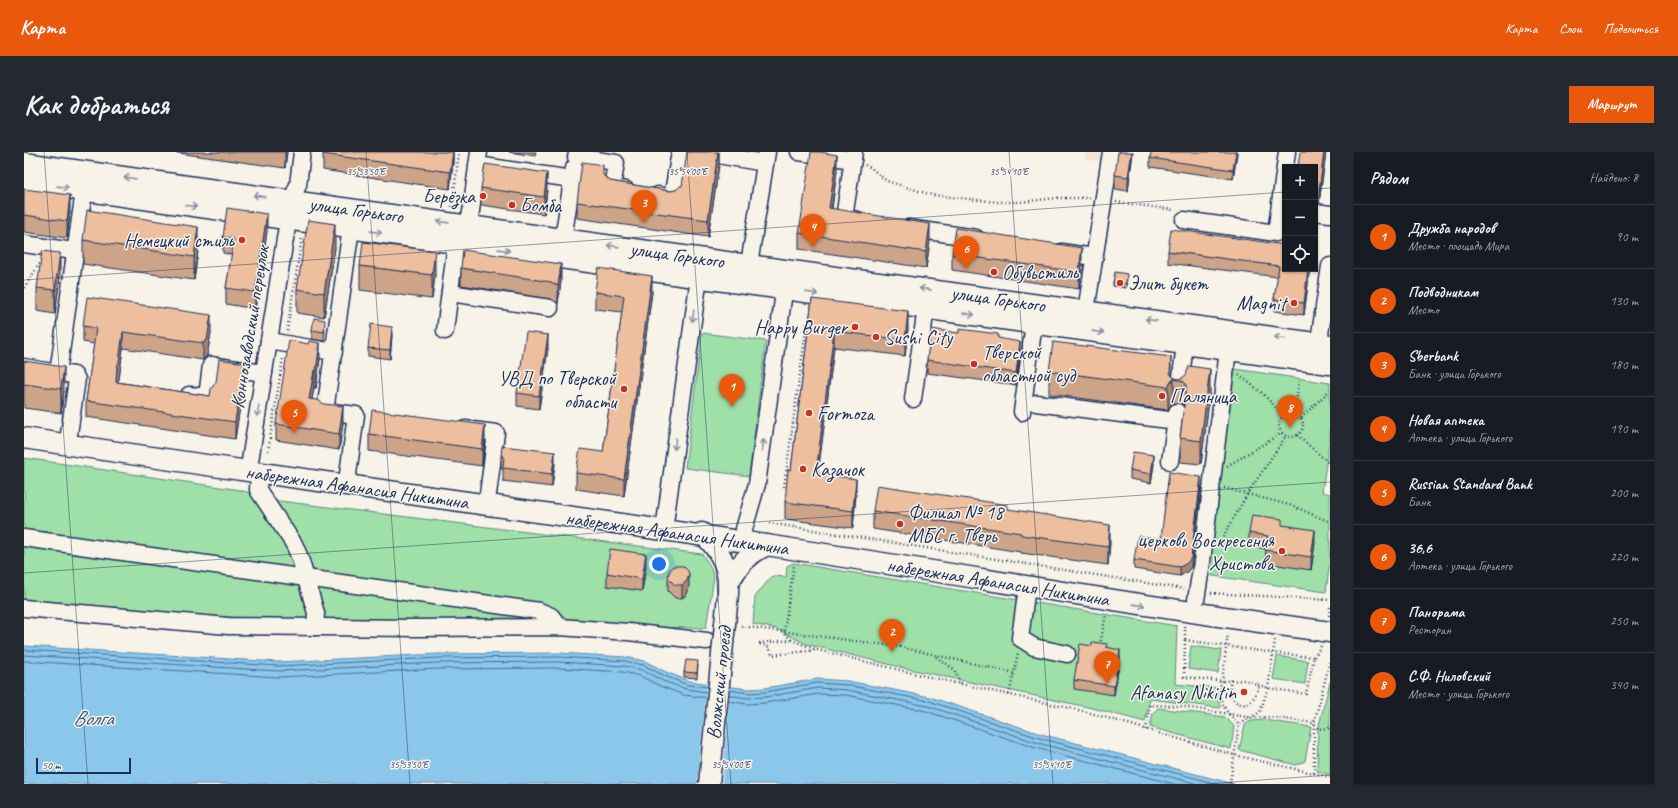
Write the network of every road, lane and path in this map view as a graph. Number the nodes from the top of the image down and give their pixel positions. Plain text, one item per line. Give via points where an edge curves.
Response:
1 (302, 152) edge
2 (459, 152) edge
3 (680, 152) edge
4 (700, 152) edge
5 (800, 152) edge
6 (1111, 152) edge
7 (1287, 152) edge
8 (576, 154) edge
9 (854, 156) edge
10 (766, 157) edge
11 (478, 159) edge
12 (24, 163) edge
13 (572, 178) junction
14 (24, 182) edge
15 (84, 190) junction
16 (1103, 200) junction
17 (1283, 200) edge
18 (452, 207) dead end
19 (1282, 207) edge
20 (290, 210) junction
21 (1318, 212) edge
22 (1330, 214) edge
23 (1181, 215) joint
24 (469, 226) junction
25 (351, 228) junction
26 (563, 239) junction
27 (993, 241) edge
28 (456, 243) junction
29 (24, 244) edge
30 (49, 247) junction
31 (1048, 250) edge
32 (74, 251) junction
33 (1094, 257) junction
34 (1330, 266) edge
35 (747, 274) junction
36 (699, 277) junction
37 (786, 280) junction
38 (24, 288) edge
39 (450, 293) junction
40 (550, 308) dead end
41 (926, 308) junction
42 (1086, 311) junction
43 (813, 312) edge
44 (1034, 323) junction
45 (445, 331) dead end
46 (269, 341) junction
47 (1185, 344) junction
48 (1228, 350) junction
49 (334, 352) junction
50 (1324, 353) edge
51 (24, 368) edge
52 (264, 372) junction
53 (58, 373) junction
54 (1237, 373) dead end
55 (1299, 381) dead end
56 (1330, 390) edge
57 (177, 393) edge
58 (1180, 393) edge
59 (913, 399) dead end
60 (1036, 403) dead end
61 (1022, 412) dead end
62 (1295, 413) junction
63 (1283, 415) junction
64 (1301, 418) junction
65 (24, 427) edge
66 (450, 427) edge
67 (1282, 433) junction
68 (69, 434) junction
69 (1297, 435) junction
70 (1286, 436) junction
71 (24, 438) edge
72 (1170, 461) dead end
73 (1330, 464) edge
74 (254, 467) junction
75 (348, 474) junction
76 (1212, 479) junction
77 (784, 487) dead end
78 (1248, 493) junction
79 (488, 494) junction
80 (1330, 522) edge
81 (670, 523) junction
82 (769, 523) dead end
83 (743, 535) junction
84 (706, 536) junction
85 (24, 538) edge
86 (767, 545) junction
87 (1218, 551) dead end
88 (795, 558) dead end
89 (306, 579) junction
90 (729, 582) junction
91 (1213, 586) dead end
92 (1027, 587) junction
93 (1330, 600) edge
94 (1197, 604) junction
95 (24, 608) edge
96 (1105, 618) dead end
97 (315, 620) junction
98 (1330, 620) edge
99 (730, 625) junction
100 (560, 627) junction
101 (784, 632) junction
102 (1229, 632) dead end
103 (1326, 637) edge
104 (1020, 638) junction
105 (1276, 639) dead end
106 (791, 640) junction
107 (1185, 640) junction
108 (707, 641) dead end
109 (1226, 646) junction
110 (818, 650) junction
111 (1099, 651) edge
112 (1273, 653) junction
113 (1067, 654) dead end
114 (934, 655) junction
115 (1314, 657) junction
116 (1330, 661) edge
117 (1014, 673) junction
118 (1231, 680) junction
119 (1222, 681) junction
120 (961, 685) junction
121 (1259, 685) junction
122 (1268, 688) junction
123 (1009, 695) junction
124 (1228, 714) junction
125 (1252, 718) junction
126 (1314, 723) junction
127 (1239, 725) junction
128 (1330, 728) edge
129 (1146, 730) junction
130 (1234, 755) junction
131 (1314, 773) junction
132 (1330, 778) edge
133 (1230, 783) dead end
134 (709, 784) edge

1 - 20 street, Коннозаводский переулок via 298,185
2 - 18 path
3 - 8 street via 672,198 612,188 616,163
4 - 10 street
5 - 9 street
6 - 16 street
7 - 17 street
8 - 13 street
9 - 16 path via 887,181 932,195 998,202 1084,197
9 - 27 street via 844,218
10 - 35 street
11 - 13 street
11 - 24 street
20 -> 12 main road, улица Горького
13 - 26 street
14 -> 15 main road, улица Горького
15 -> 20 main road, улица Горького
15 - 32 street
16 - 23 path
16 - 33 street
19 - 23 street via 1276,233
24 -> 20 main road, улица Горького
20 - 25 main road, улица Горького
20 - 46 street, Коннозаводский переулок
21 - 22 street
24 - 26 main road, улица Горького
25 -> 28 main road, улица Горького
25 - 49 street
35 -> 26 main road, улица Горького
28 -> 36 main road, улица Горького
28 - 39 street
29 - 30 street
30 - 32 street
30 - 38 path
31 - 33 street
32 - 53 street
33 - 42 street
34 - 50 street
35 - 36 main road, улица Горького
35 - 37 main road, улица Горького
36 -> 81 street via 669,490
37 -> 41 main road, улица Горького
42 -> 37 main road, улица Горького
83 -> 37 street via 757,484
39 - 40 street
39 - 45 street
41 -> 44 main road, улица Горького
41 - 59 street
50 -> 42 main road, улица Горького
43 - 77 path via 807,323
44 -> 47 main road, улица Горького
44 - 61 street
46 - 49 street
46 - 52 street, Коннозаводский переулок
47 - 48 main road, улица Горького
47 - 58 street
48 - 50 main road, улица Горького
48 - 76 street
49 - 75 street via 326,411 364,416
51 - 53 street
52 - 57 street via 211,365 207,397
52 -> 74 street, Коннозаводский переулок
53 - 68 street via 74,375 77,379
54 - 63 path via 1261,392
55 - 62 path
56 - 64 path
60 - 72 street via 1176,416
62 - 63 path
62 - 64 path
63 - 67 path via 1278,426
64 - 69 path via 1302,429
65 - 68 main road, набережная Афанасия Никитина
66 - 79 street via 496,433
67 - 70 path
67 - 76 path
68 - 74 main road, набережная Афанасия Никитина
69 - 70 path
69 - 73 path
70 - 78 path
71 - 74 main road, набережная Афанасия Никитина
74 - 75 main road, набережная Афанасия Никитина
74 - 81 main road, набережная Афанасия Никитина
74 - 89 street, Коннозаводский переулок via 258,490 294,544
75 - 79 main road, набережная Афанасия Никитина
76 - 78 path
76 - 94 street
78 - 80 path via 1293,506
78 - 87 path via 1219,544
79 - 81 main road, набережная Афанасия Никитина
81 - 83 main road, набережная Афанасия Никитина
81 - 84 main road, Волжский проезд via 692,525
82 - 94 path
83 - 84 main road, набережная Афанасия Никитина
83 - 86 main road, набережная Афанасия Никитина
83 - 90 main road, Волжский проезд
83 - 94 main road, набережная Афанасия Никитина
84 - 90 main road, Волжский проезд via 723,558
85 - 89 street
86 - 90 main road, Волжский проезд via 745,559
86 - 92 main road, набережная Афанасия Никитина
88 - 101 path
89 - 97 street, Коннозаводский переулок
89 - 100 street via 539,611 551,616
90 - 99 main road, Волжский проезд
91 - 94 path
92 -> 94 main road, набережная Афанасия Никитина
92 - 104 street
93 - 94 path
94 - 98 main road, набережная Афанасия Никитина
94 - 103 main road, набережная Афанасия Никитина
94 - 107 path
95 - 97 street via 228,626
96 - 111 path
97 - 100 street
99 - 101 path
99 - 134 main road, Волжский проезд, bridge
100 - 108 street
101 - 106 path
101 - 114 path via 901,647
102 - 109 path
103 - 115 path
104 - 113 street via 1034,647
104 - 117 path
105 - 112 path
106 - 110 path
106 - 110 path via 759,643 769,647 772,655
107 - 109 path
107 - 119 path via 1184,677
109 - 112 path
109 - 119 path
110 - 120 path
112 - 115 path
112 - 122 path
114 - 117 path
114 - 120 path via 954,670
115 - 122 path via 1306,694
116 - 126 path
117 - 123 path
118 - 119 path
118 - 121 path via 1245,680
118 - 121 path via 1230,692 1234,702 1241,705 1249,703 1256,695
119 - 124 path via 1219,688 1223,707
120 - 123 path
121 - 122 path
122 - 125 path via 1260,712
123 - 129 path via 1087,712
124 - 125 path
124 - 127 path
124 - 129 path via 1179,706 1150,705
125 - 126 path via 1269,717
125 - 127 path
126 - 128 path via 1318,729
126 - 131 path
127 - 130 path
129 - 130 path
130 - 131 path
130 - 133 path
131 - 132 path

